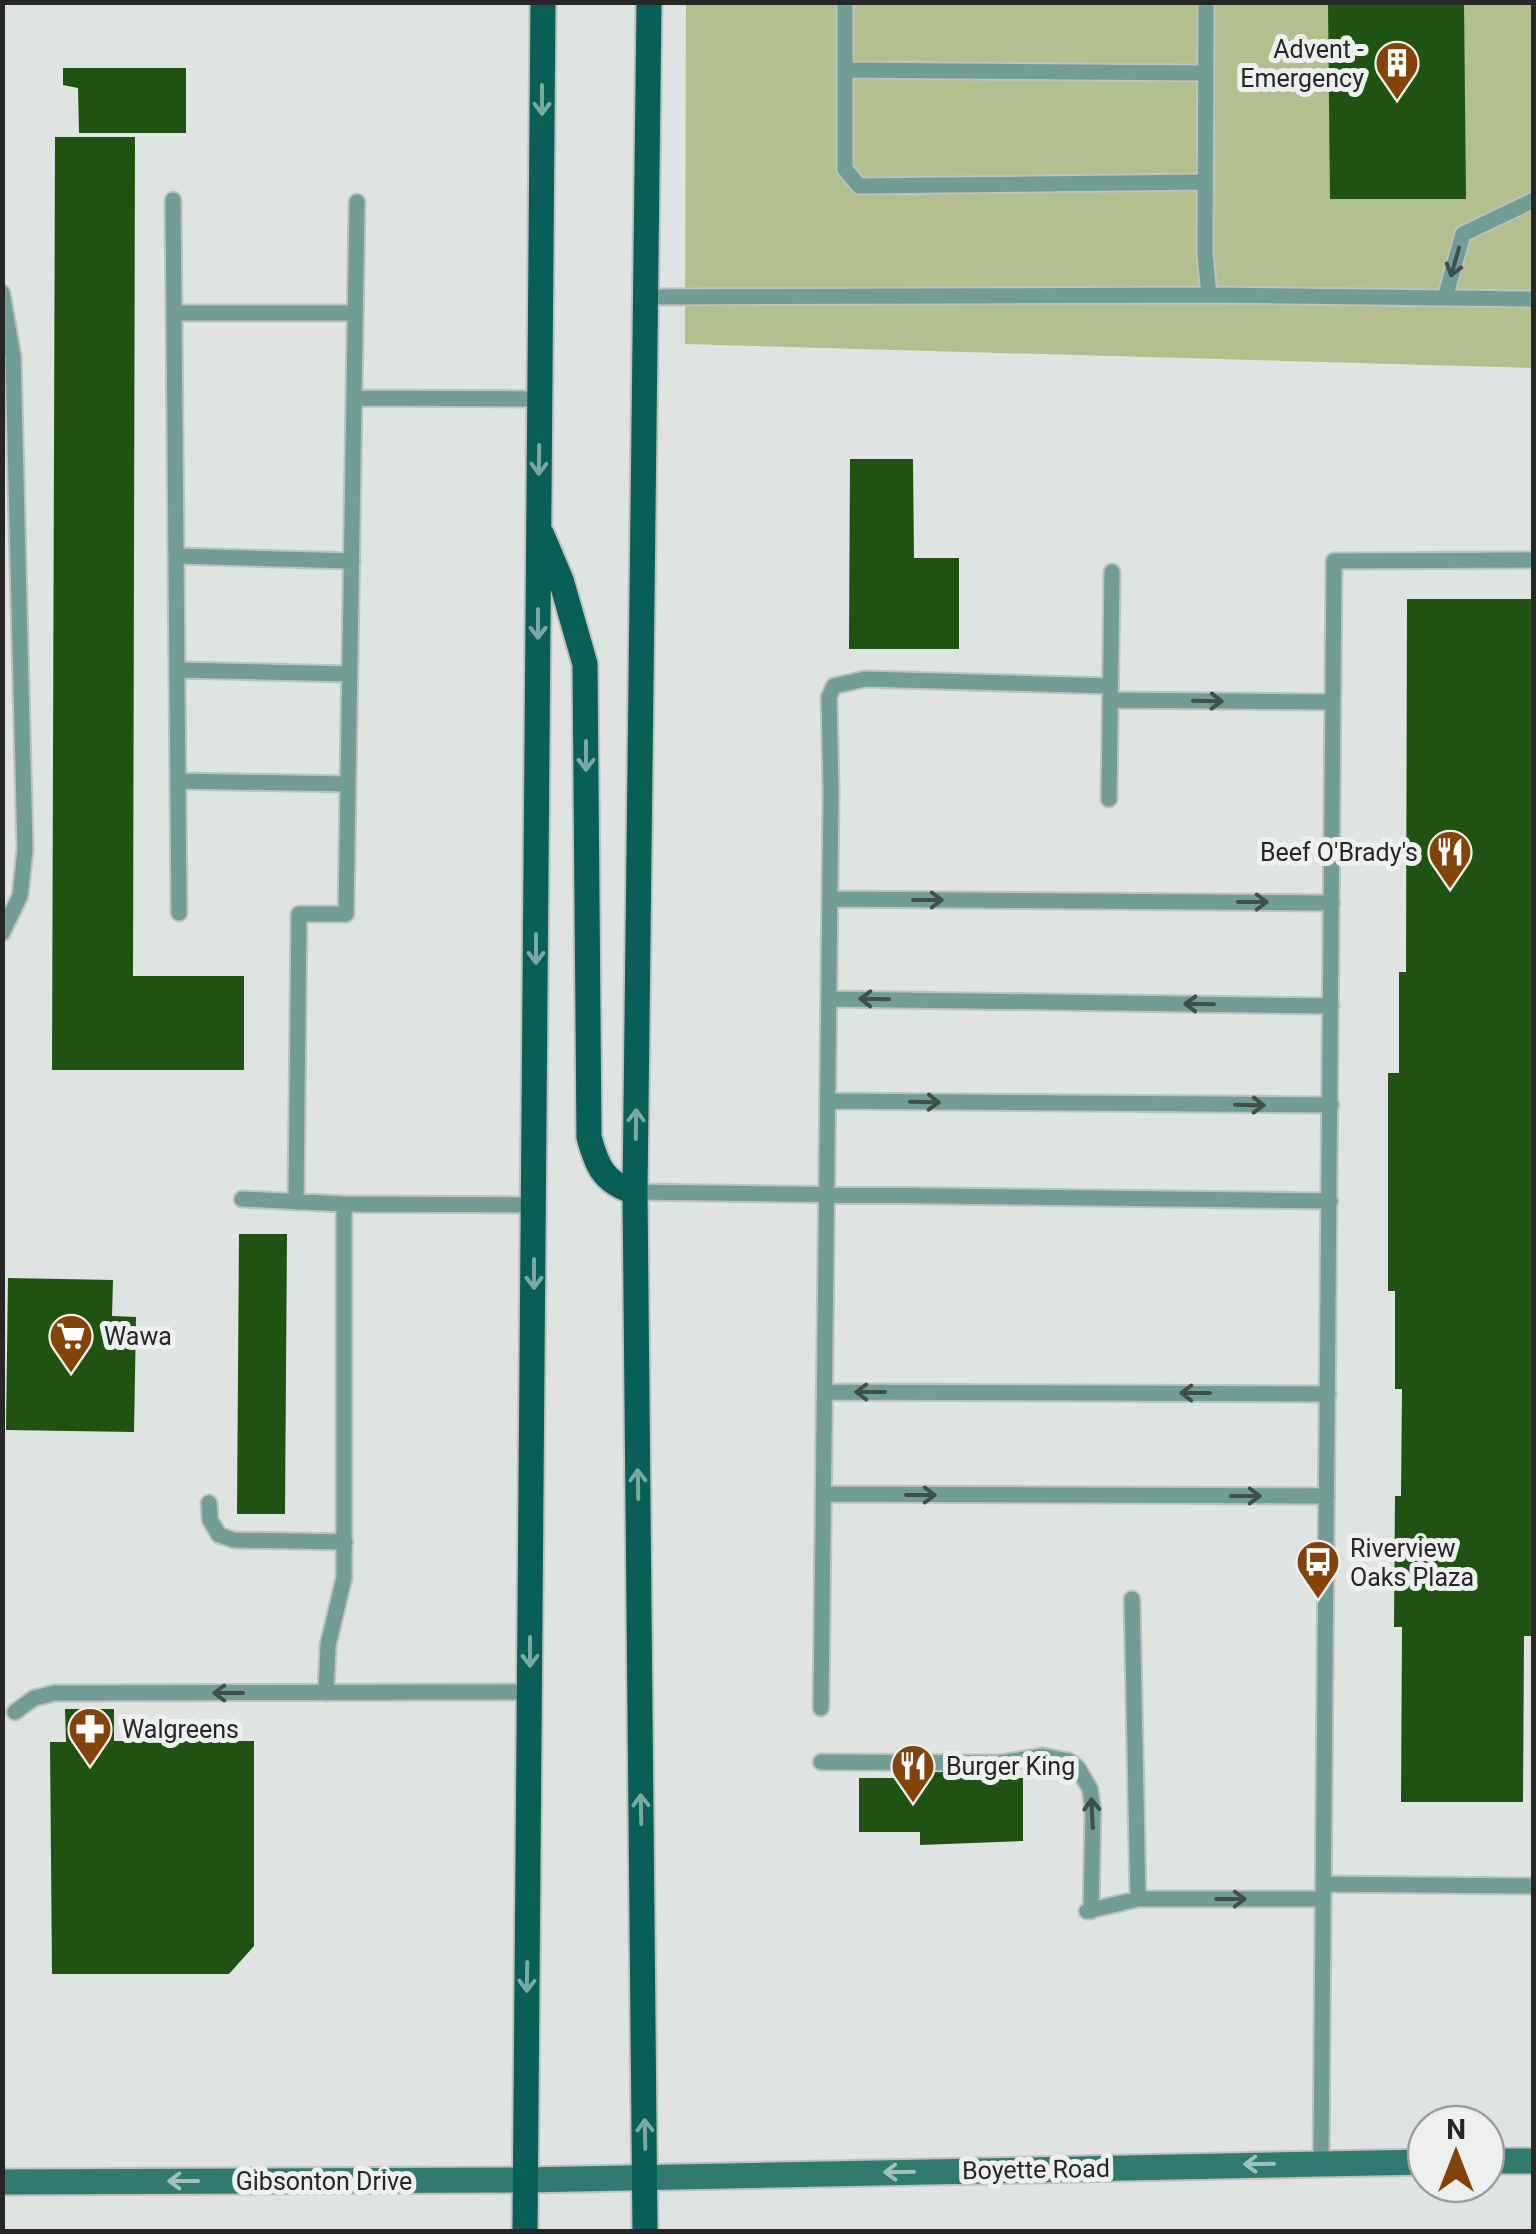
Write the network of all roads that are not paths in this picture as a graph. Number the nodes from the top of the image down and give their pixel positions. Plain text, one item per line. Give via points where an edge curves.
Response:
1 (543, 2) edge
2 (648, 2) edge
3 (844, 2) edge
4 (1206, 2) edge
5 (844, 70) junction
6 (1206, 74) junction
7 (1205, 182) junction
8 (174, 200) dead end
9 (1534, 200) edge
10 (357, 202) dead end
11 (2, 293) edge
12 (1209, 295) junction
13 (645, 297) junction
14 (1445, 298) junction
15 (1534, 299) edge
16 (174, 313) junction
17 (355, 313) junction
18 (354, 398) junction
19 (540, 399) junction
20 (538, 526) junction
21 (177, 556) junction
22 (1534, 560) edge
23 (352, 561) junction
24 (1112, 572) dead end
25 (178, 670) junction
26 (350, 674) junction
27 (1110, 693) junction
28 (1333, 702) junction
29 (178, 781) junction
30 (348, 784) junction
31 (1108, 799) dead end
32 (830, 899) junction
33 (1332, 903) junction
34 (179, 913) dead end
35 (2, 932) edge
36 (829, 998) junction
37 (1332, 1006) junction
38 (828, 1101) junction
39 (1331, 1105) junction
40 (636, 1192) junction
41 (826, 1195) junction
42 (242, 1199) dead end
43 (1330, 1201) junction
44 (296, 1202) junction
45 (344, 1204) junction
46 (534, 1205) junction
47 (825, 1392) junction
48 (1328, 1394) junction
49 (824, 1494) junction
50 (1328, 1496) junction
51 (209, 1503) dead end
52 (345, 1542) junction
53 (1132, 1598) dead end
54 (530, 1692) junction
55 (326, 1693) junction
56 (821, 1708) dead end
57 (15, 1712) dead end
58 (821, 1762) dead end
59 (1534, 1886) edge
60 (1323, 1892) junction
61 (1138, 1900) junction
62 (1534, 2161) edge
63 (1406, 2162) edge
64 (1506, 2162) edge
65 (1321, 2163) junction
66 (645, 2176) junction
67 (526, 2180) junction
68 (2, 2182) edge
69 (525, 2232) edge
70 (645, 2232) edge

1 -> 19 main road
2 - 13 main road
3 - 5 lane
4 - 6 lane
5 - 6 lane
5 - 7 lane via 844,168 859,186
6 - 7 lane
7 - 12 lane
8 - 16 lane
9 -> 14 lane via 1464,234
10 - 17 lane
11 - 35 lane via 13,356 25,850 20,896
12 - 13 lane
12 - 14 lane
40 -> 13 main road
14 - 15 lane
16 - 17 lane
16 - 21 lane
17 - 18 lane
18 - 19 lane
18 - 23 lane
19 -> 20 main road
20 -> 40 main road via 562,580 585,664 588,1137 604,1176
20 -> 46 main road
21 - 23 lane
21 - 25 lane
22 - 28 lane via 1334,562
23 - 26 lane
24 - 27 lane
25 - 26 lane
25 - 29 lane
26 - 30 lane
27 -> 28 lane
27 - 31 lane
27 - 32 lane via 865,679 834,686
28 - 33 lane
29 - 30 lane
29 - 34 lane
30 - 44 lane via 346,914 298,914
32 -> 33 lane
32 - 36 lane
33 - 37 lane
37 -> 36 lane
36 - 38 lane
37 - 39 lane
38 -> 39 lane
38 - 41 lane
39 - 43 lane
40 - 41 lane
66 -> 40 main road
41 - 43 lane
41 - 47 lane
42 - 44 lane
43 - 48 lane
44 - 45 lane
45 - 46 lane
45 - 52 lane
46 -> 54 main road
48 -> 47 lane
47 - 49 lane
48 - 50 lane
49 -> 50 lane
49 - 56 lane
50 - 60 lane
51 - 52 lane via 218,1535 234,1540
52 - 55 lane
53 - 61 lane
54 - 55 lane
54 -> 67 main road
55 -> 57 lane via 46,1694
61 -> 58 lane via 1089,1911 1093,1810 1090,1790 1068,1761 1042,1756 1000,1763
59 - 60 lane
61 -> 60 lane
60 - 65 lane
62 - 64 main road
63 - 65 main road, Boyette Road
65 -> 66 main road, Boyette Road
66 - 67 main road, Gibsonton Drive
66 - 70 main road
67 -> 68 main road, Gibsonton Drive
67 - 69 main road

